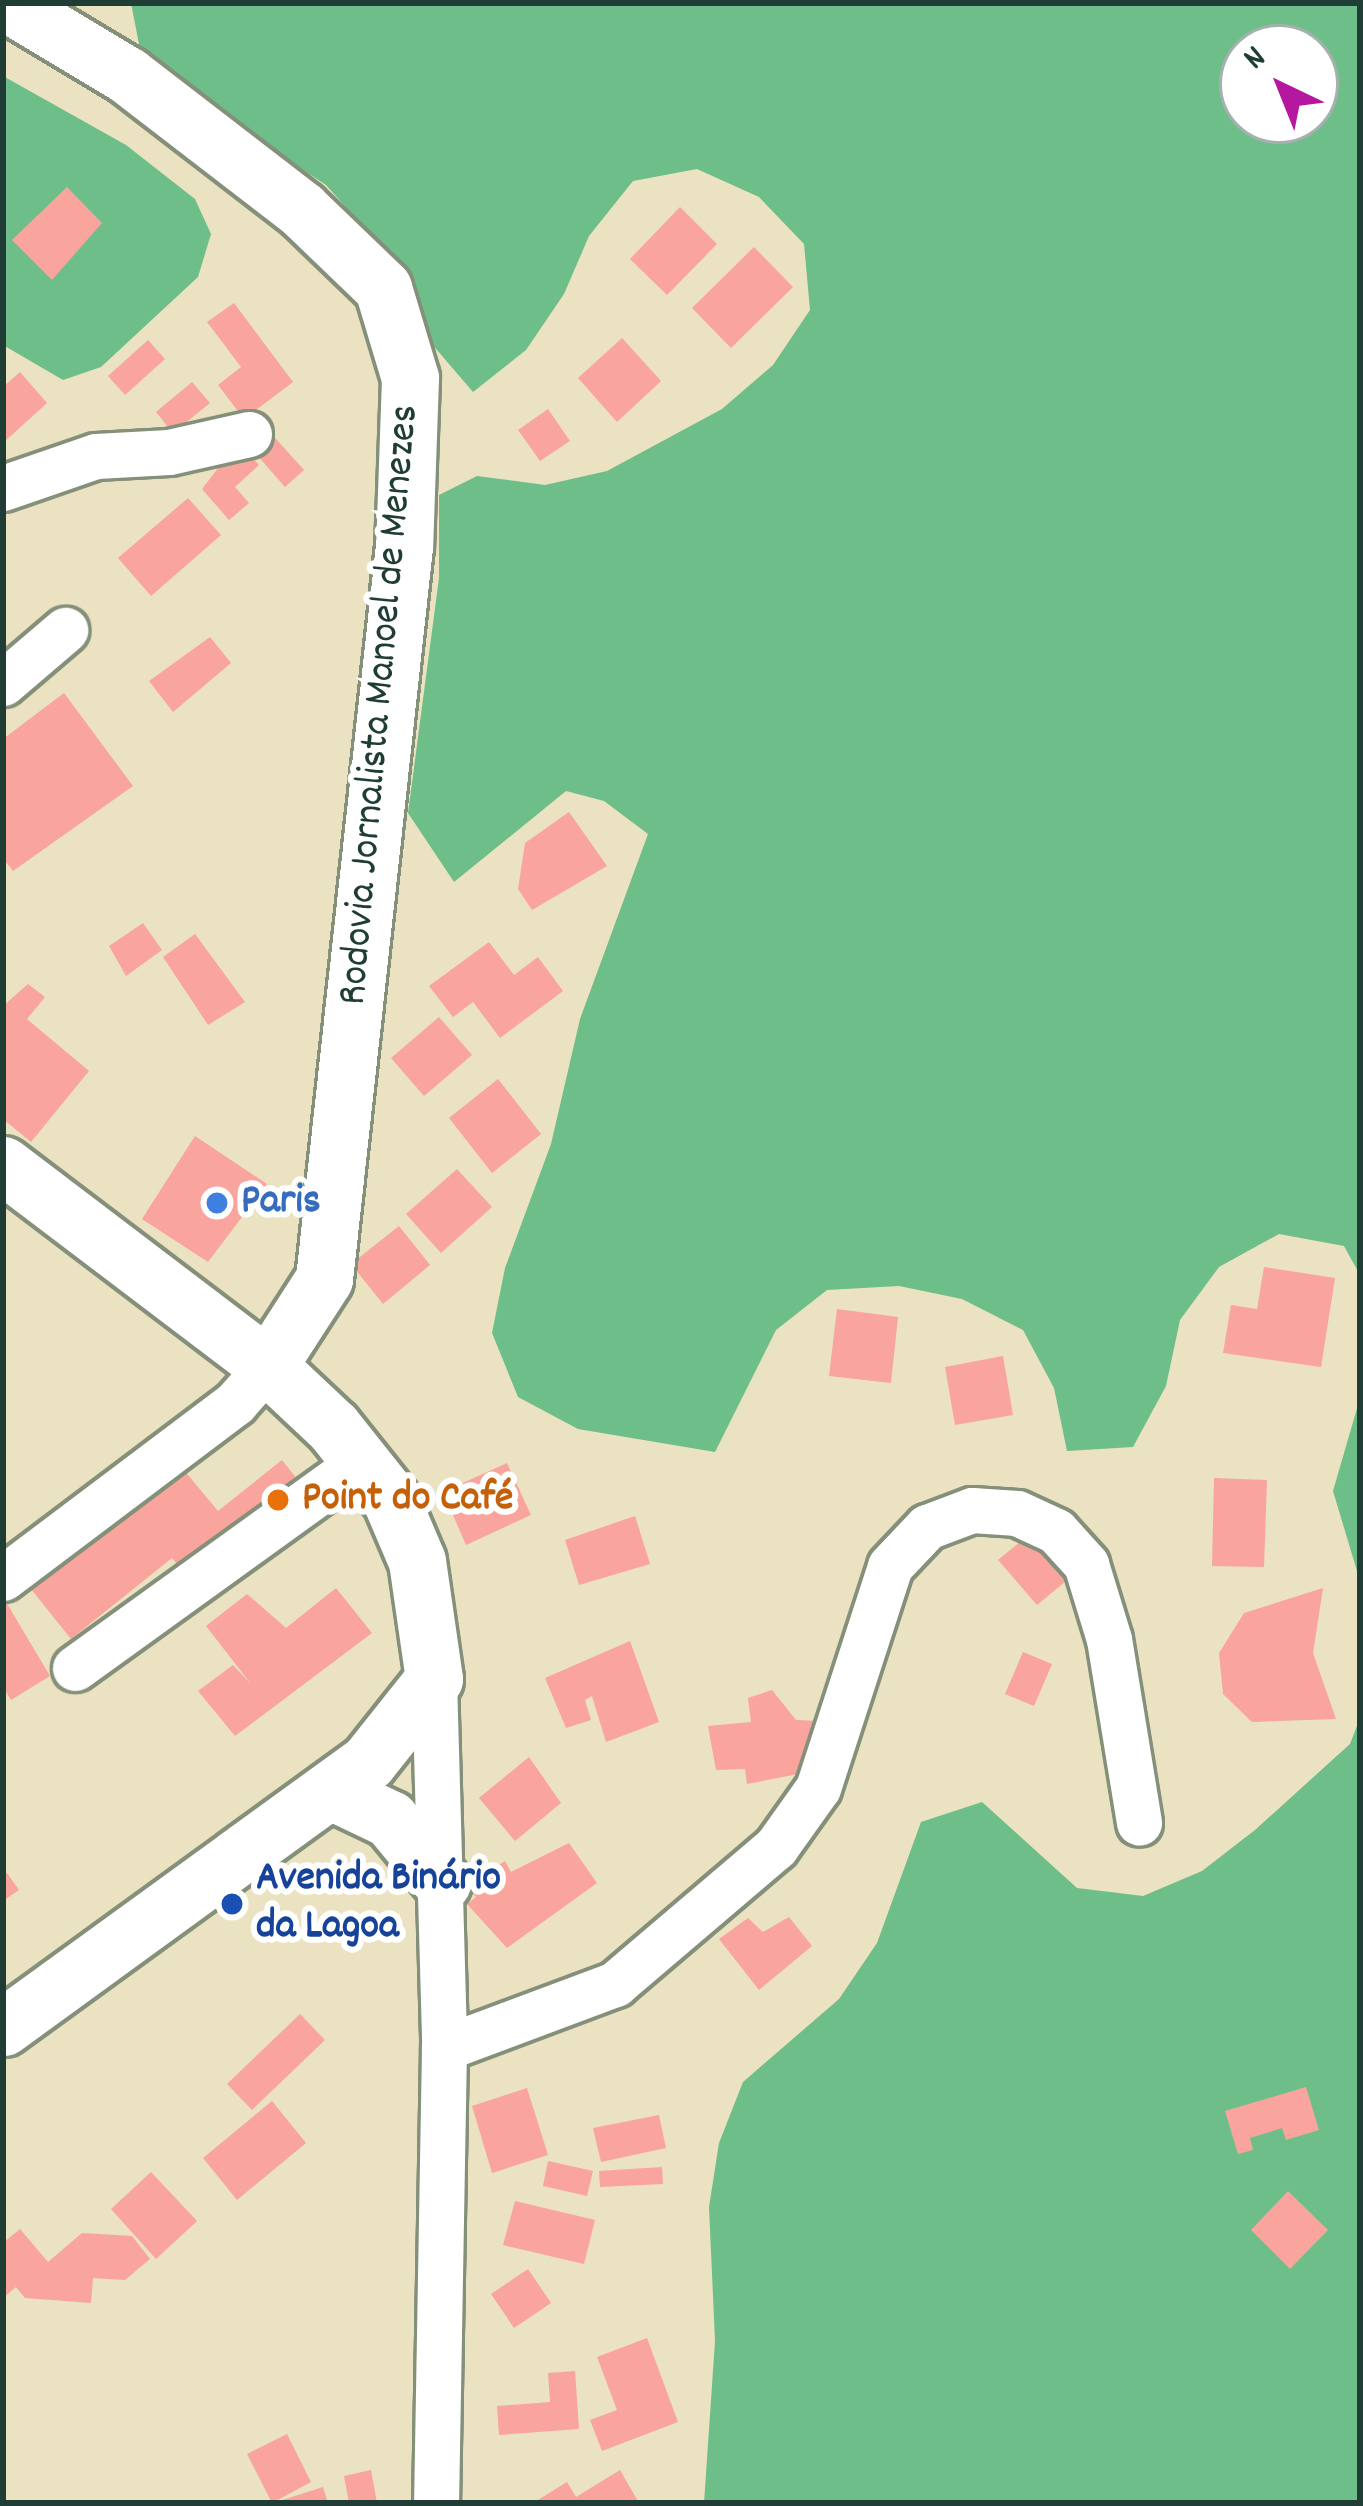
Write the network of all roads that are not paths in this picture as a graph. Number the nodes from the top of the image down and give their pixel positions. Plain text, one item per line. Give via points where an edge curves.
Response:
1 (7, 3) edge
2 (250, 434) dead end
3 (3, 488) edge
4 (65, 630) dead end
5 (3, 682) edge
6 (3, 1165) edge
7 (268, 1366) junction
8 (362, 1462) junction
9 (3, 1578) edge
10 (75, 1668) dead end
11 (434, 1679) junction
12 (331, 1791) junction
13 (1139, 1823) dead end
14 (442, 1882) junction
15 (3, 2027) edge
16 (444, 2048) junction
17 (436, 2503) edge

1 - 7 main road, Rodovia Jornalista Manoel de Menezes via 127,75 301,209 383,289 410,378 404,546 324,1279
2 - 3 street via 169,452 96,456
4 - 5 street
6 - 7 main road
7 - 8 main road
7 - 9 street via 235,1403
8 - 10 street
8 - 11 main road via 392,1500 417,1562
11 - 12 main road via 404,1725
11 - 14 street
12 - 14 main road via 390,1820
12 - 15 main road
13 - 16 street via 1087,1564 1036,1522 972,1510 927,1527 890,1565 818,1788 776,1847 615,1984
14 - 16 street
16 - 17 street

